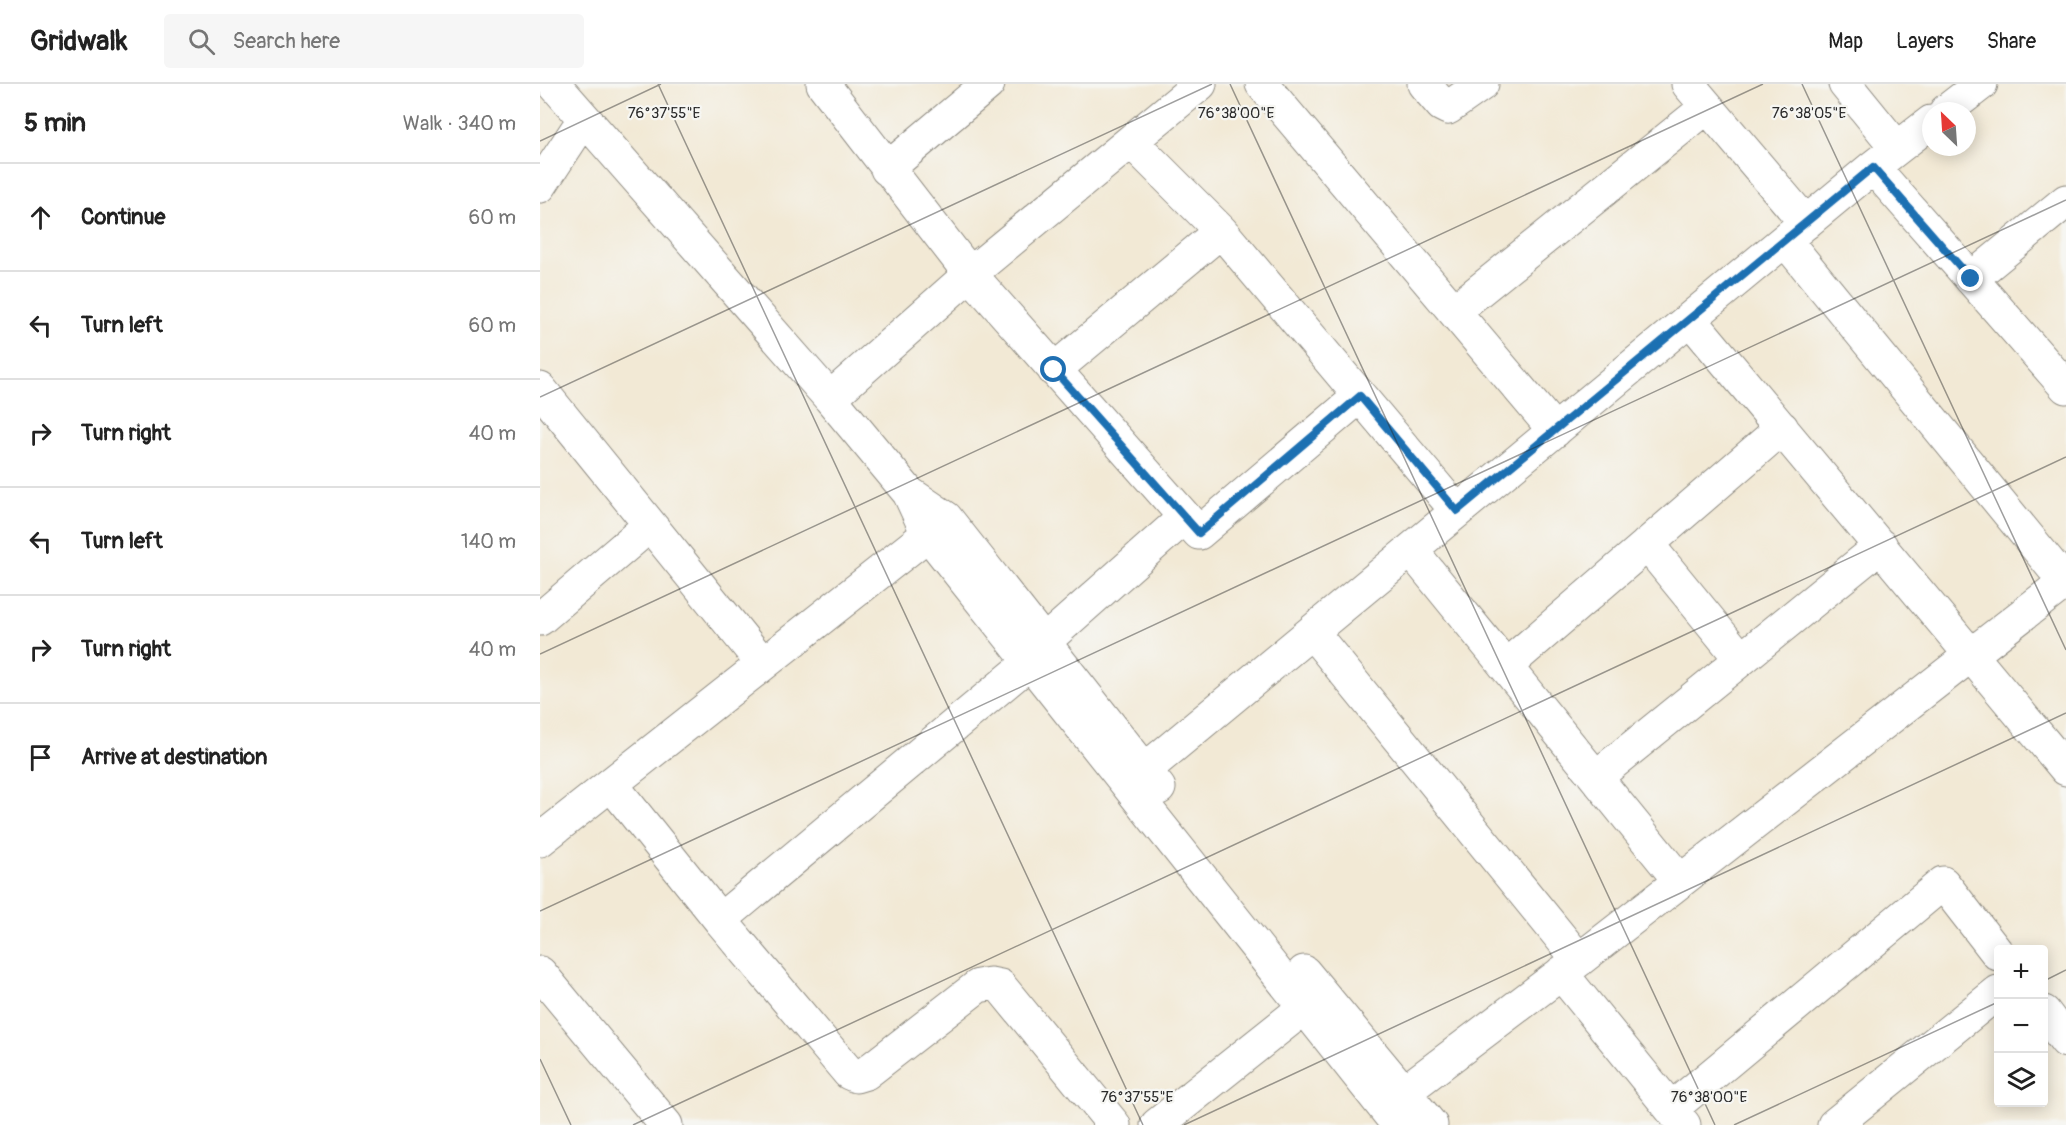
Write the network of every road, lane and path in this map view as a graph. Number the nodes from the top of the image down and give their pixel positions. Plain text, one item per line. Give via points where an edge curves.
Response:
1 (554, 84) edge
2 (823, 84) edge
3 (987, 84) edge
4 (1200, 84) edge
5 (1262, 84) edge
6 (1424, 84) edge
7 (1482, 84) edge
8 (1845, 84) edge
9 (1981, 84) edge
10 (1697, 95) edge
11 (1958, 102) edge
12 (584, 119) junction
13 (1922, 129) edge
14 (1131, 141) junction
15 (1885, 157) junction
16 (887, 169) junction
17 (540, 186) edge
18 (2066, 201) edge
19 (1221, 231) junction
20 (1795, 231) junction
21 (970, 274) junction
22 (1971, 279) junction
23 (1454, 311) junction
24 (1690, 319) junction
25 (1054, 370) junction
26 (2066, 387) edge
27 (540, 389) edge
28 (1360, 396) junction
29 (831, 398) junction
30 (1782, 428) junction
31 (1555, 430) junction
32 (909, 493) junction
33 (1457, 511) junction
34 (1185, 517) junction
35 (650, 525) junction
36 (927, 534) junction
37 (1647, 544) junction
38 (1881, 546) junction
39 (1411, 550) junction
40 (2066, 582) edge
41 (540, 619) edge
42 (1312, 632) junction
43 (1036, 652) junction
44 (1972, 654) junction
45 (1741, 659) junction
46 (763, 664) junction
47 (1506, 666) junction
48 (1146, 769) junction
49 (2066, 769) edge
50 (1596, 777) junction
51 (611, 784) junction
52 (540, 840) edge
53 (1680, 881) junction
54 (720, 920) junction
55 (1994, 949) edge
56 (1570, 967) junction
57 (540, 973) edge
58 (1994, 996) edge
59 (1305, 1008) junction
60 (2048, 1018) edge
61 (2066, 1041) edge
62 (1404, 1092) junction
63 (1678, 1117) edge
64 (666, 1125) edge
65 (1114, 1125) edge
66 (1157, 1125) edge
67 (1398, 1125) edge
68 (1431, 1125) edge
69 (1834, 1125) edge

1 - 12 street
2 - 16 street
3 - 16 street
4 - 14 street
5 - 23 street
6 - 7 street via 1448,108
8 - 15 street
9 - 11 street
10 - 20 street
10 - 23 street
12 - 17 street
12 - 29 street
13 - 15 street
14 - 19 street
14 - 21 street
15 - 20 street
15 - 22 street
16 - 21 street
18 - 22 street
19 - 25 street
19 - 28 street
20 - 24 street
20 - 40 street
21 - 25 street
21 - 29 street
22 - 26 street
23 - 31 street
24 - 30 street
24 - 31 street
25 - 34 street
27 - 35 street
28 - 33 street
28 - 34 street via 1199,533
29 - 32 street
30 - 37 street
30 - 38 street
31 - 33 street
32 - 36 street
32 - 43 street via 946,518
33 - 39 street
34 - 43 street
35 - 41 street
35 - 46 street
36 - 43 street
36 - 46 street
37 - 45 street
37 - 47 street
38 - 44 street
38 - 45 street
39 - 42 street
39 - 47 street
40 - 44 street
42 - 48 street
42 - 56 street
43 - 48 street
43 - 54 street
43 - 59 street via 1128,784
44 - 49 street
44 - 53 street
45 - 50 street
46 - 51 street
47 - 50 street
48 - 62 street via 1308,977
50 - 53 street
51 - 52 street
51 - 54 street
53 - 56 street
54 - 65 street via 849,1073 866,1073 978,986 990,984 1000,986
55 - 63 street via 1943,884
56 - 62 street
56 - 63 street
57 - 64 street
58 - 69 street
59 - 66 street
59 - 67 street
60 - 61 street
62 - 68 street

